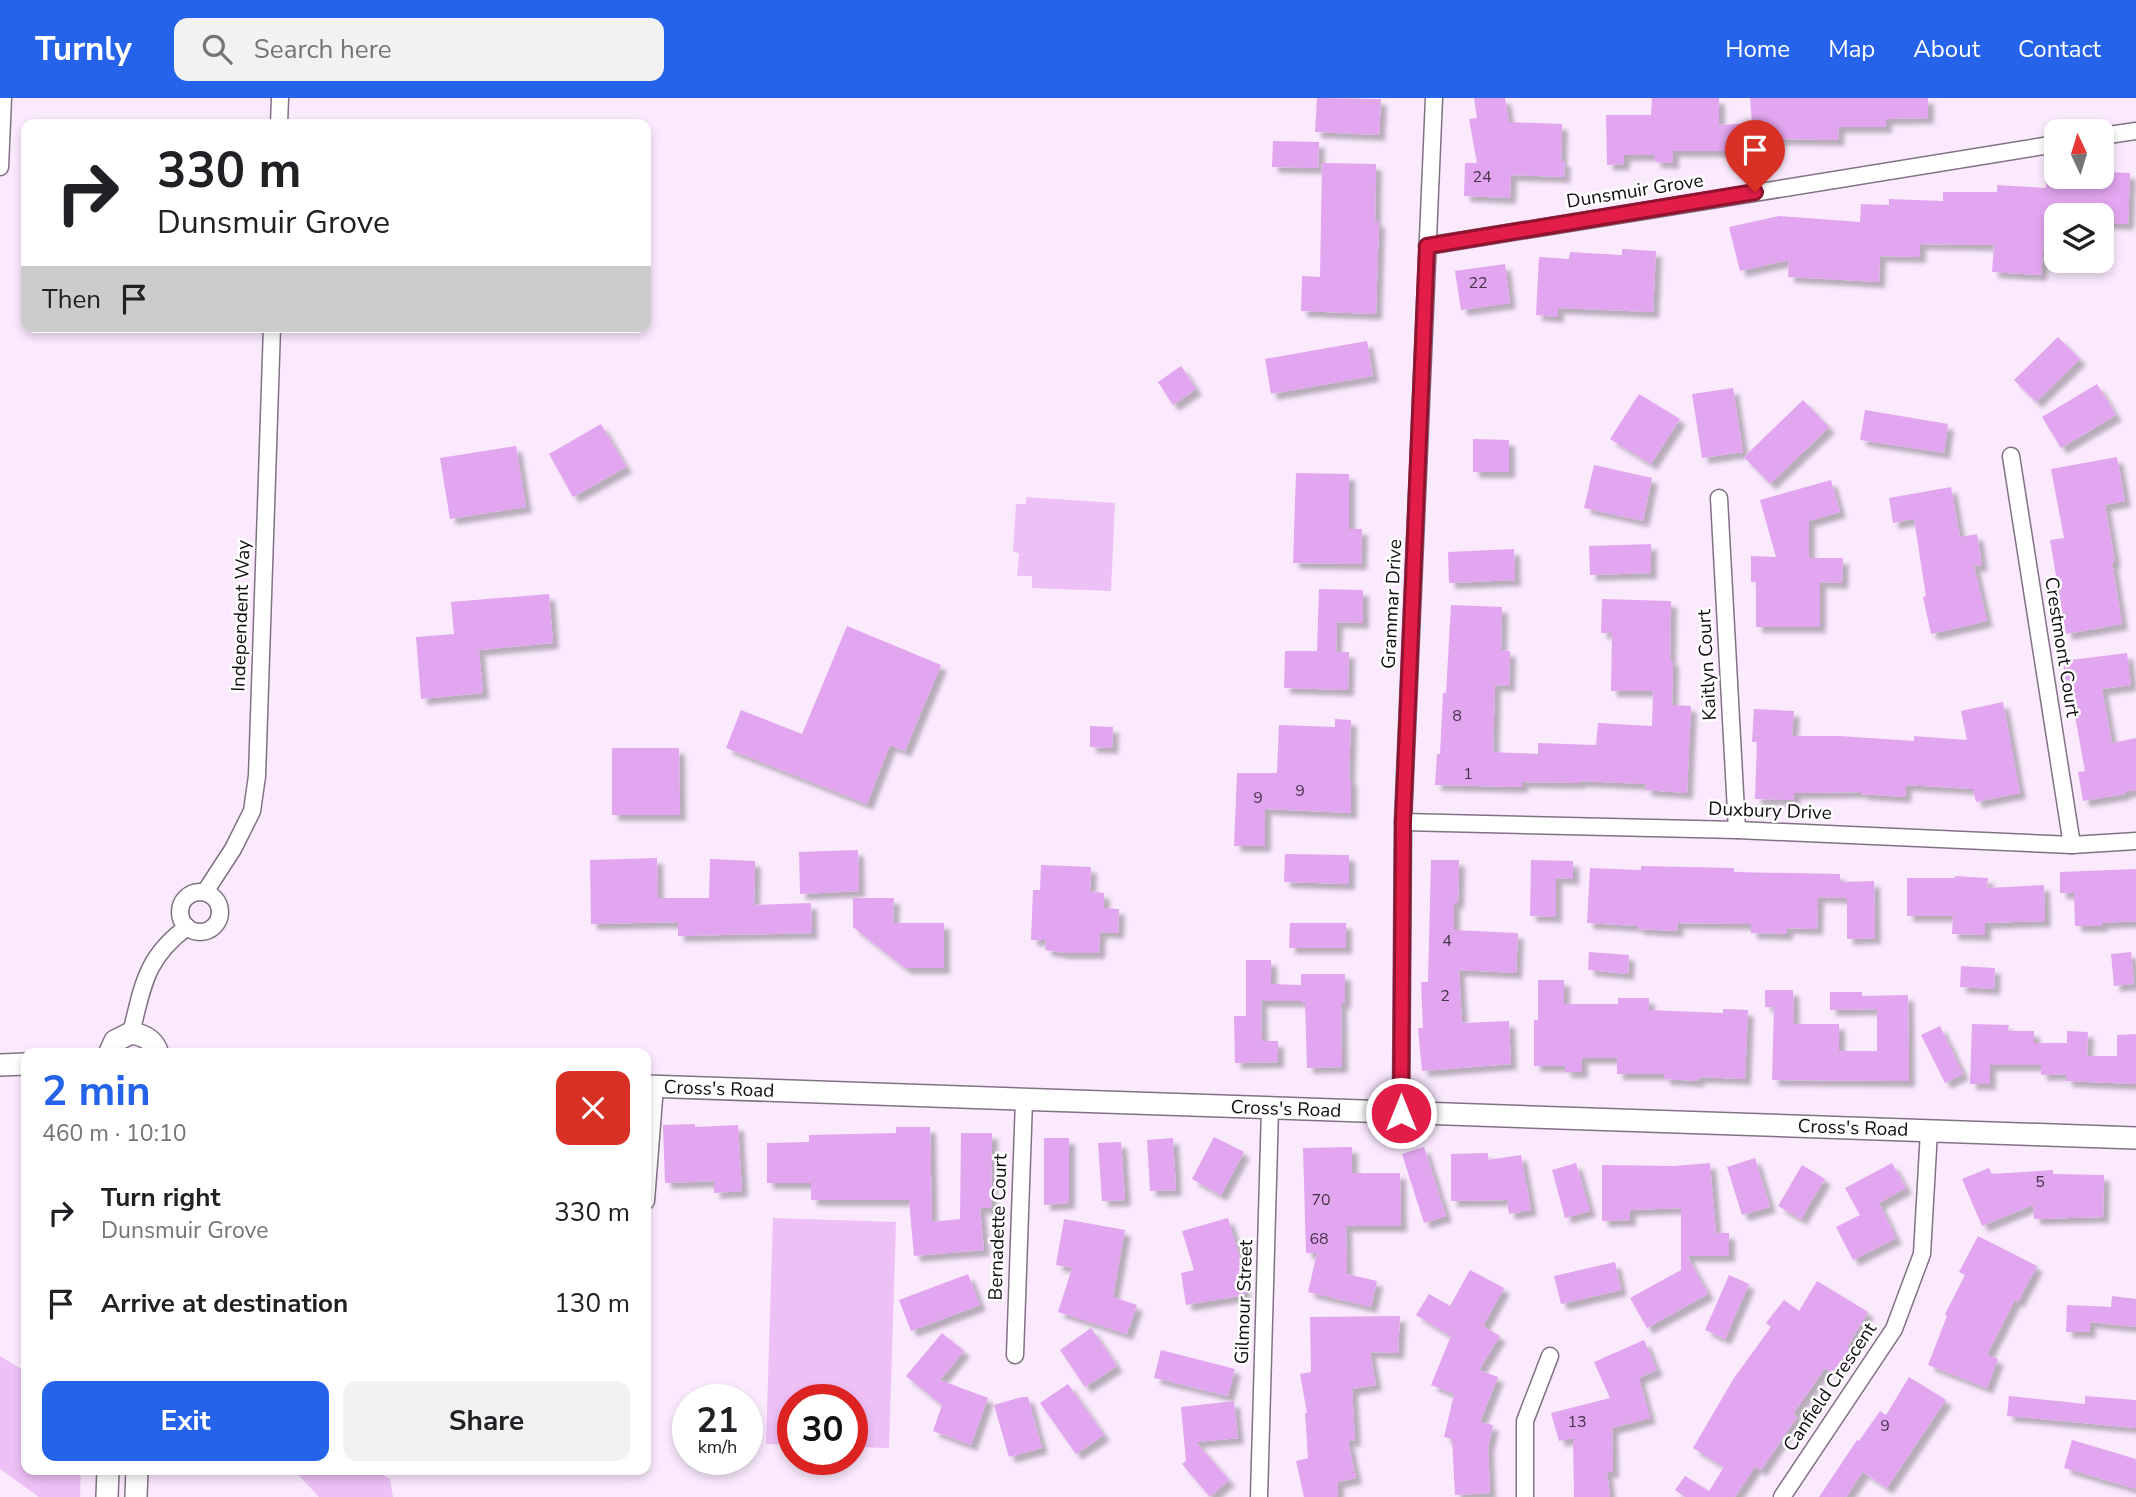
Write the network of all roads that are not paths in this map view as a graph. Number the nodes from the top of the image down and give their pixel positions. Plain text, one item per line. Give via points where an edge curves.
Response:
1 (3, 98) edge
2 (280, 98) edge
3 (1434, 98) edge
4 (279, 119) edge
5 (2136, 131) edge
6 (2114, 134) edge
7 (2044, 146) edge
8 (0, 167) edge
9 (1427, 246) junction
10 (272, 333) edge
11 (2011, 456) dead end
12 (1719, 498) dead end
13 (1403, 822) junction
14 (1737, 830) junction
15 (2136, 841) edge
16 (2072, 845) junction
17 (205, 892) junction
18 (187, 927) junction
19 (131, 1033) junction
20 (112, 1048) edge
21 (154, 1048) edge
22 (0, 1065) edge
23 (21, 1065) edge
24 (651, 1086) edge
25 (1024, 1100) junction
26 (1270, 1108) junction
27 (1401, 1113) junction
28 (1929, 1131) junction
29 (2136, 1138) edge
30 (1015, 1355) dead end
31 (1550, 1356) dead end
32 (108, 1475) edge
33 (137, 1475) edge
34 (107, 1497) edge
35 (136, 1497) edge
36 (1259, 1497) edge
37 (1525, 1497) edge
38 (1782, 1497) edge

1 - 8 street
2 - 4 street
3 - 9 street, Grammar Drive
5 - 6 street
7 - 9 street, Dunsmuir Grove
9 - 13 street, Grammar Drive
10 - 17 street, Independent Way via 257,776 252,811
11 - 16 street, Crestmont Court
12 - 14 street, Kaitlyn Court
13 - 14 street, Duxbury Drive
13 - 27 street, Grammar Drive
14 - 16 street, Duxbury Drive
15 - 16 street, Duxbury Drive
17 - 18 street via 192,894 181,905
17 - 18 street via 217,900 219,920 203,932
18 - 19 street via 169,940 145,978
19 - 20 street via 115,1041
19 - 21 street via 148,1038
22 - 23 street
24 - 25 street, Cross's Road
25 - 26 street, Cross's Road
25 - 30 street, Bernadette Court
26 - 27 street, Cross's Road
26 - 36 street, Gilmour Street
27 - 28 street, Cross's Road
28 - 29 street, Cross's Road
28 - 38 street, Canfield Crescent via 1922,1254 1894,1329
31 - 37 street via 1525,1421
32 - 34 street
33 - 35 street

